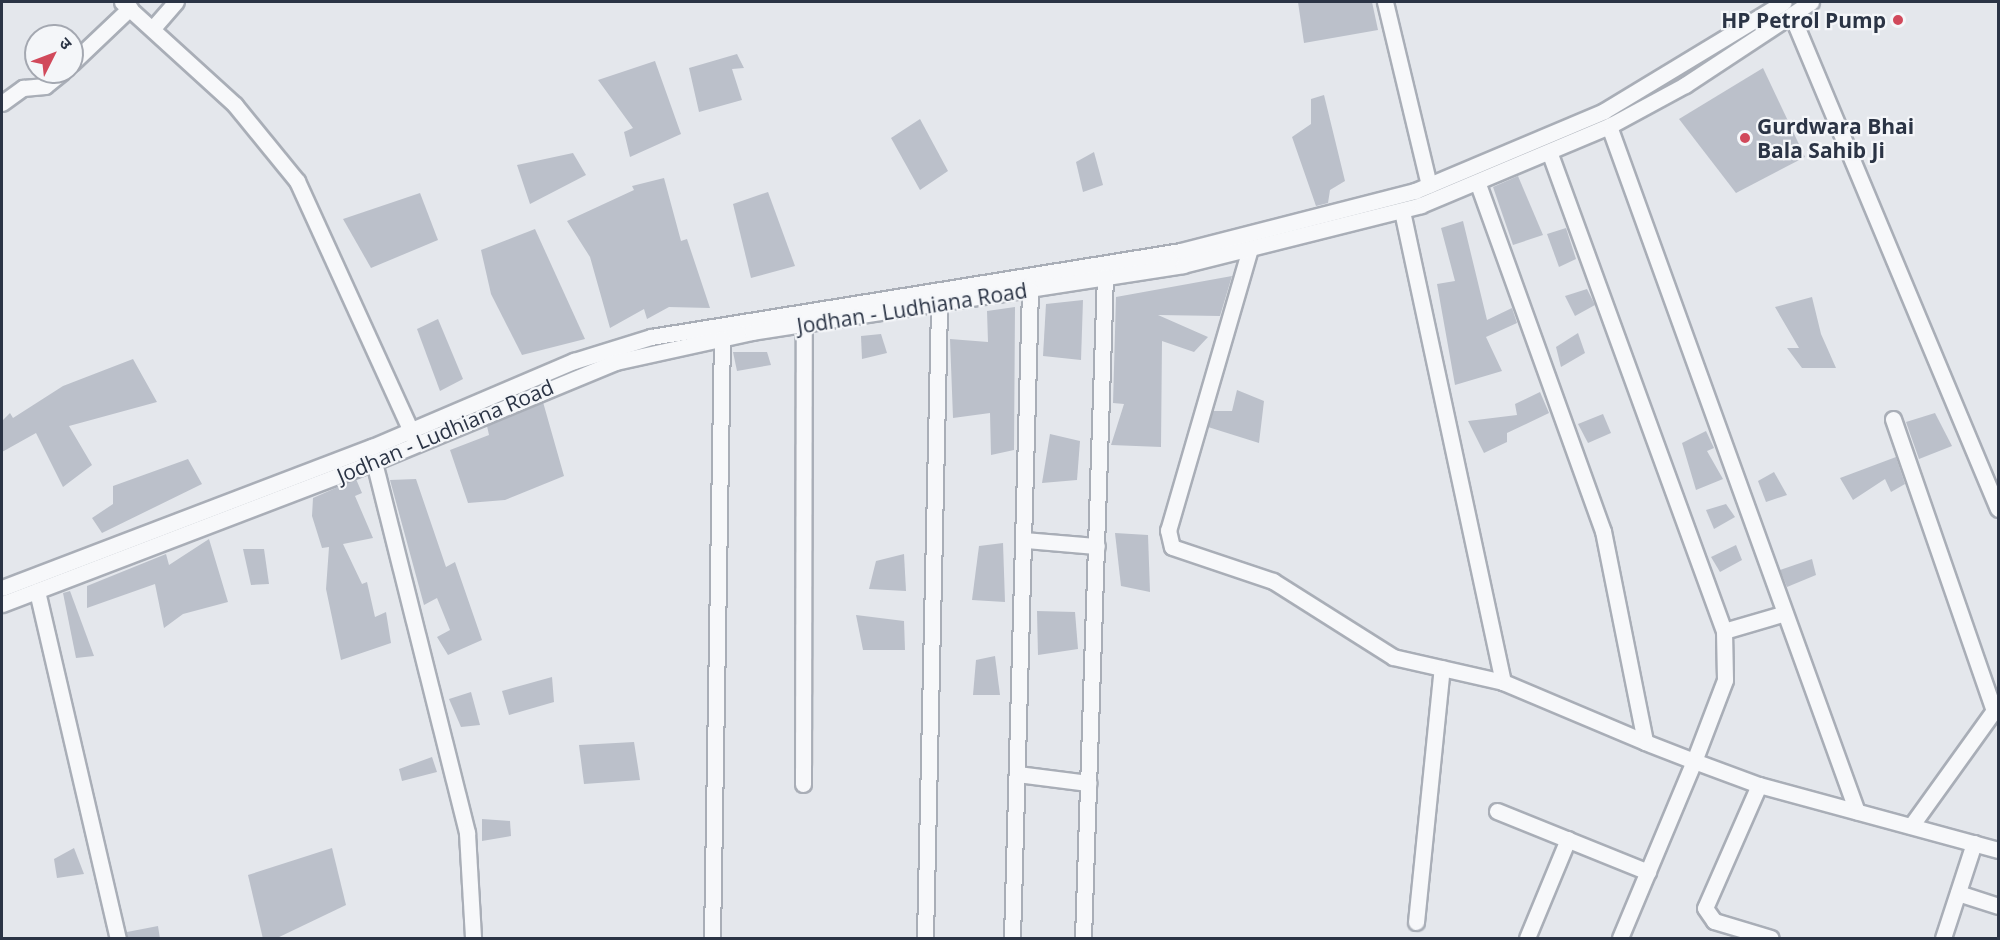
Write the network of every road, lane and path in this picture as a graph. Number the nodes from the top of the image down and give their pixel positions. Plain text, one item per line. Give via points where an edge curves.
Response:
1 (176, 2) edge
2 (1385, 2) edge
3 (1784, 2) edge
4 (1811, 2) edge
5 (126, 5) edge
6 (1792, 16) junction
7 (153, 28) junction
8 (84, 50) edge
9 (47, 84) edge
10 (2, 103) edge
11 (1609, 126) junction
12 (1550, 154) junction
13 (1478, 184) junction
14 (1429, 185) junction
15 (1402, 211) junction
16 (1249, 252) junction
17 (1105, 276) junction
18 (1030, 290) junction
19 (939, 305) junction
20 (804, 326) junction
21 (722, 338) junction
22 (1893, 419) dead end
23 (414, 438) junction
24 (374, 462) junction
25 (1998, 510) edge
26 (1025, 540) junction
27 (1097, 546) junction
28 (2, 588) edge
29 (37, 591) junction
30 (2, 604) edge
31 (1782, 614) junction
32 (1725, 631) junction
33 (1442, 668) junction
34 (1503, 682) junction
35 (1996, 708) edge
36 (1645, 742) junction
37 (1694, 761) junction
38 (1017, 774) junction
39 (1089, 783) junction
40 (803, 784) dead end
41 (1759, 785) junction
42 (1497, 811) dead end
43 (1857, 812) junction
44 (1911, 826) junction
45 (1568, 839) junction
46 (1974, 843) junction
47 (1997, 847) edge
48 (1648, 872) junction
49 (1958, 893) junction
50 (1998, 906) edge
51 (1416, 922) dead end
52 (118, 939) edge
53 (473, 939) edge
54 (712, 939) edge
55 (925, 939) edge
56 (1012, 939) edge
57 (1083, 939) edge
58 (1527, 939) edge
59 (1620, 939) edge
60 (1771, 939) edge
61 (1943, 939) edge

1 - 7 street
2 - 14 street
3 - 14 street, Jodhan - Ludhiana Road via 1604,111
4 - 6 street, Jodhan - Ludhiana Road
5 - 7 street
5 - 8 street
6 - 11 street, Jodhan - Ludhiana Road
6 - 25 street
7 - 23 street via 258,129 297,181
9 - 10 street via 23,88
11 - 12 street, Jodhan - Ludhiana Road
11 - 31 street
12 - 13 street, Jodhan - Ludhiana Road
12 - 32 street
13 - 15 street, Jodhan - Ludhiana Road
13 - 36 street via 1603,531
14 - 23 street, Jodhan - Ludhiana Road via 1341,214 1181,250 651,337 574,361
15 - 16 street, Jodhan - Ludhiana Road
15 - 34 street
16 - 17 street, Jodhan - Ludhiana Road
16 - 33 street via 1167,539 1182,554 1248,570 1284,586 1383,653
17 - 18 street, Jodhan - Ludhiana Road
17 - 27 street
18 - 19 street, Jodhan - Ludhiana Road
18 - 26 street
19 - 20 street, Jodhan - Ludhiana Road
19 - 55 street
20 - 21 street, Jodhan - Ludhiana Road
20 - 40 street
21 - 23 street, Jodhan - Ludhiana Road via 615,362
21 - 54 street
22 - 35 street
23 - 24 street, Jodhan - Ludhiana Road
23 - 28 street, Jodhan - Ludhiana Road
24 - 29 street, Jodhan - Ludhiana Road
24 - 53 street via 467,833
26 - 27 street
26 - 38 street
27 - 39 street
29 - 30 street, Jodhan - Ludhiana Road
29 - 52 street
31 - 32 street
31 - 43 street
32 - 37 street via 1725,680
33 - 34 street
33 - 51 street
34 - 36 street
35 - 44 street
36 - 37 street
37 - 41 street
37 - 48 street
38 - 39 street
38 - 56 street
39 - 57 street
41 - 43 street
41 - 60 street via 1705,908 1713,921
42 - 45 street
43 - 44 street
44 - 46 street
45 - 48 street
45 - 58 street
46 - 47 street
46 - 49 street
48 - 59 street
49 - 50 street
49 - 61 street

